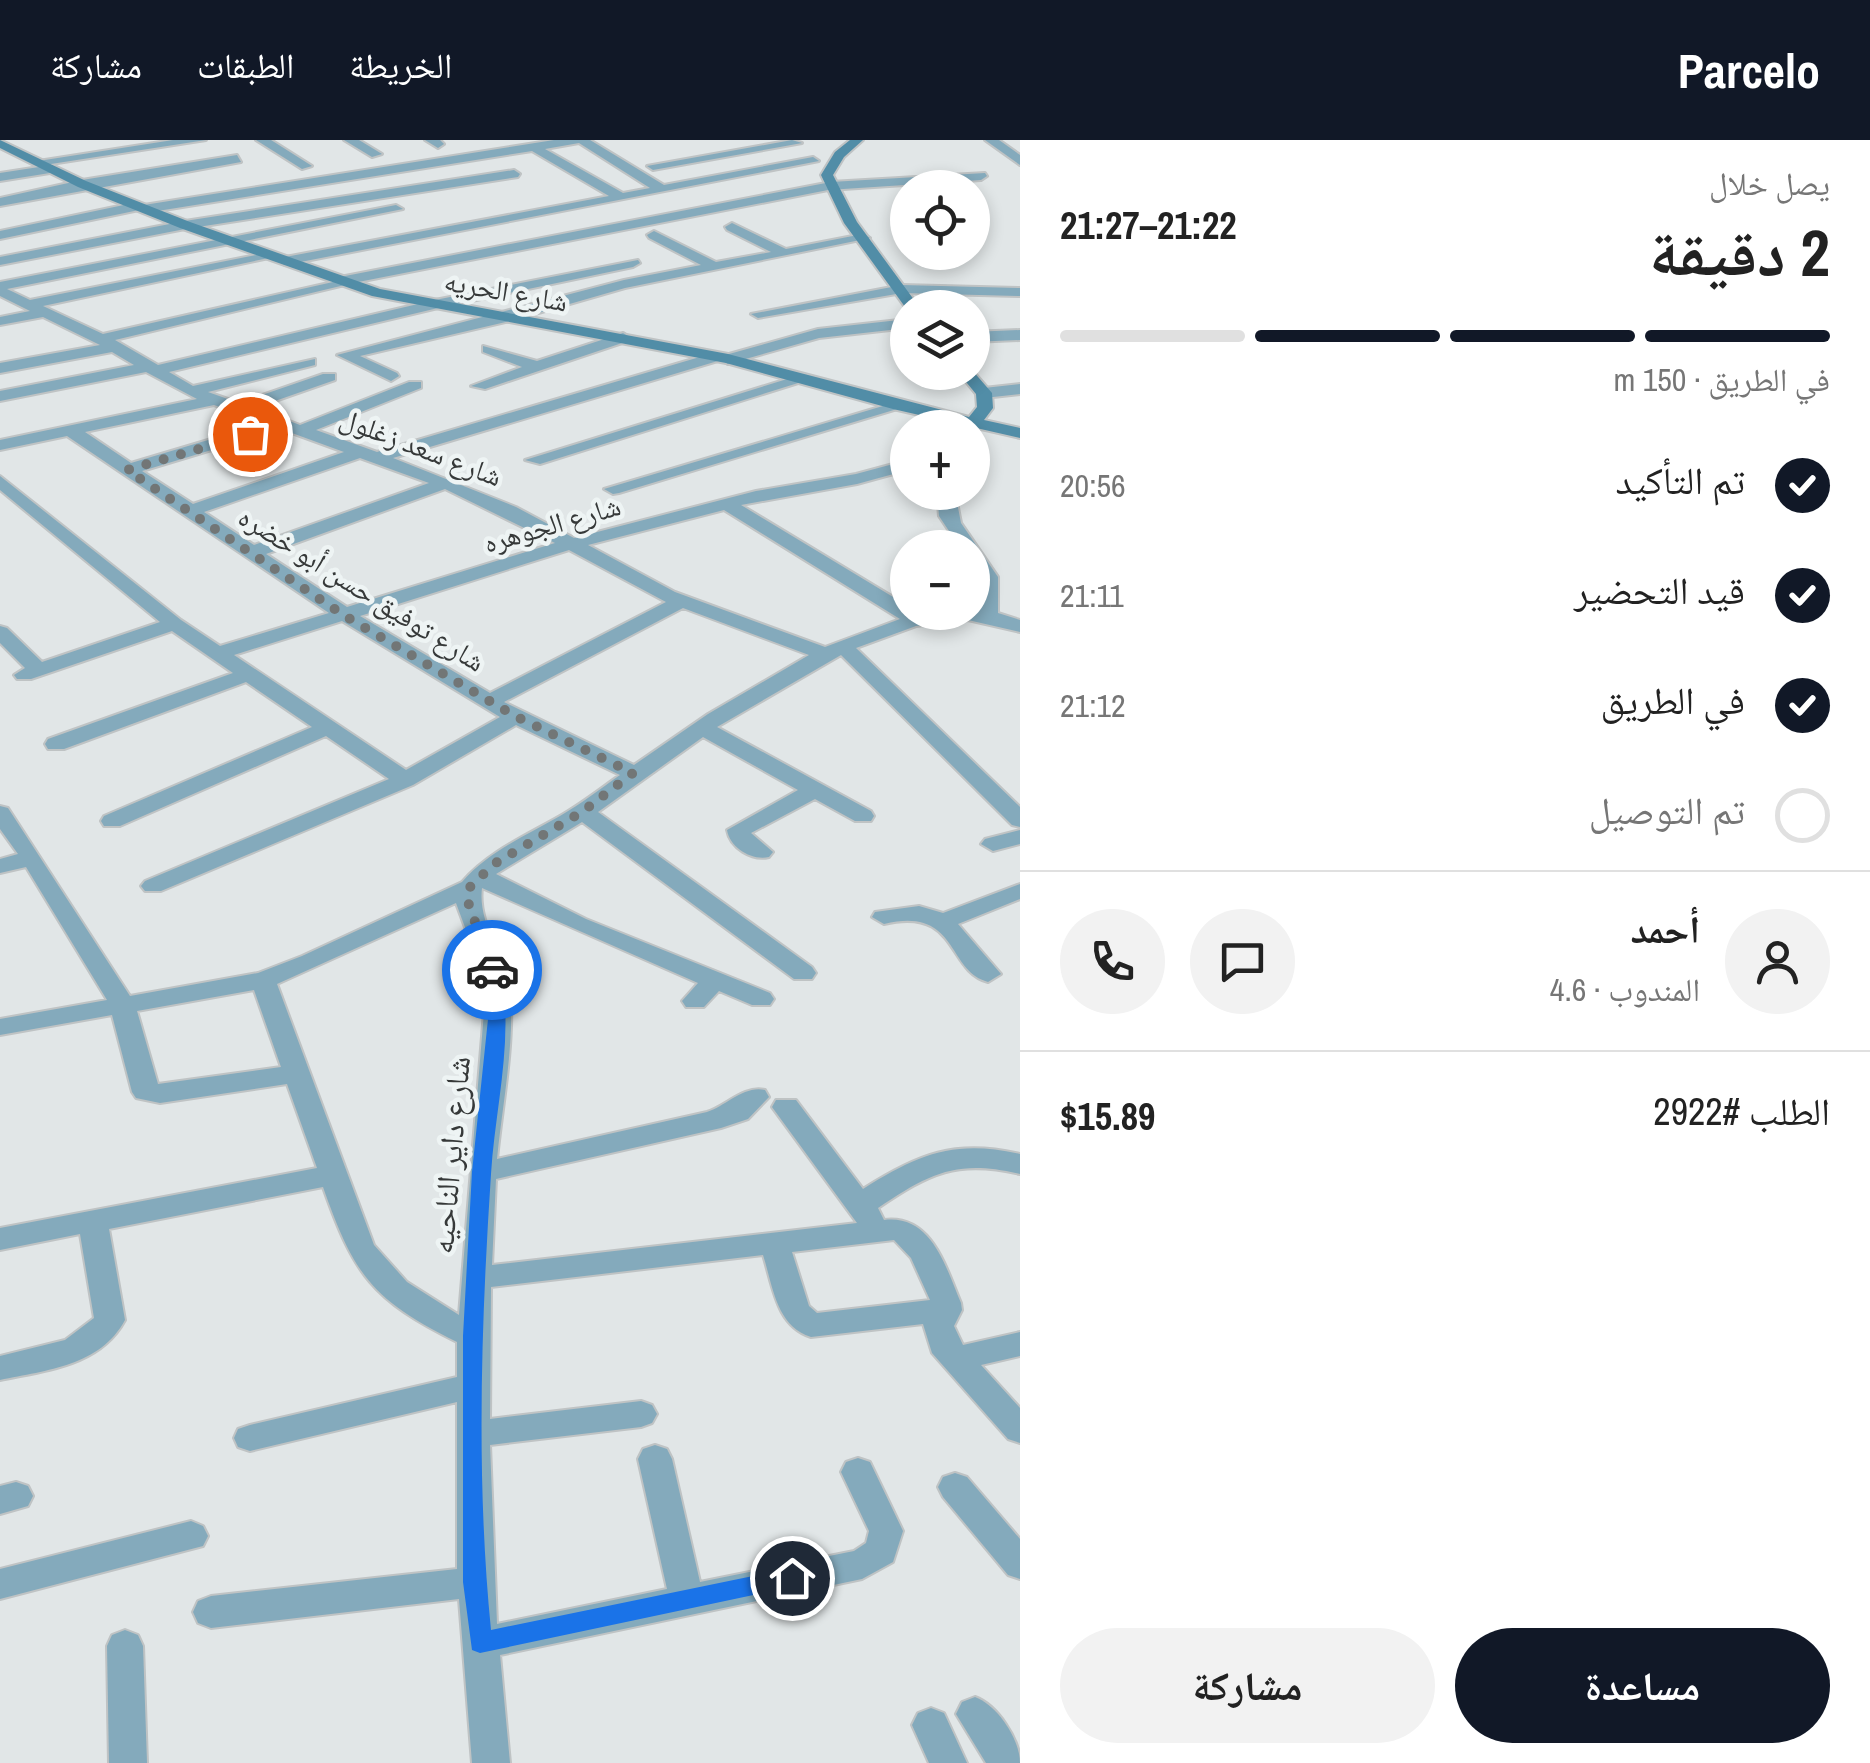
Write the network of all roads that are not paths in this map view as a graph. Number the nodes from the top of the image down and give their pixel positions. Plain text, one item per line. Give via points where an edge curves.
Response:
1 (200, 140) edge
2 (262, 140) edge
3 (350, 140) edge
4 (580, 140) edge
5 (857, 140) edge
6 (990, 140) edge
7 (794, 142) edge
8 (0, 144) edge
9 (532, 146) junction
10 (376, 154) dead end
11 (237, 158) dead end
12 (0, 160) edge
13 (813, 161) junction
14 (1020, 161) edge
15 (38, 162) junction
16 (306, 166) dead end
17 (652, 166) dead end
18 (0, 177) edge
19 (890, 180) edge
20 (250, 182) dead end
21 (183, 183) dead end
22 (830, 183) junction
23 (84, 184) junction
24 (662, 190) junction
25 (266, 192) junction
26 (620, 198) junction
27 (215, 199) junction
28 (0, 202) edge
29 (141, 207) junction
30 (187, 225) junction
31 (732, 227) dead end
32 (654, 235) dead end
33 (0, 236) edge
34 (863, 238) junction
35 (228, 240) junction
36 (782, 252) junction
37 (278, 258) junction
38 (0, 261) edge
39 (633, 263) dead end
40 (713, 266) junction
41 (343, 282) junction
42 (0, 288) edge
43 (902, 289) junction
44 (1020, 292) edge
45 (439, 305) junction
46 (1020, 305) edge
47 (990, 307) edge
48 (40, 308) junction
49 (758, 314) dead end
50 (507, 316) junction
51 (0, 321) edge
52 (890, 324) edge
53 (1020, 335) edge
54 (990, 336) edge
55 (623, 338) junction
56 (108, 343) junction
57 (488, 350) dead end
58 (722, 358) junction
59 (308, 362) dead end
60 (538, 367) junction
61 (0, 368) edge
62 (149, 369) junction
63 (392, 376) dead end
64 (329, 377) dead end
65 (806, 378) junction
66 (416, 385) dead end
67 (479, 386) dead end
68 (1020, 390) edge
69 (192, 391) junction
70 (984, 392) joint
71 (0, 396) edge
72 (214, 400) junction
73 (899, 406) junction
74 (238, 409) junction
75 (913, 410) edge
76 (983, 410) edge
77 (290, 427) junction
78 (990, 429) edge
79 (72, 432) junction
80 (1020, 433) edge
81 (0, 446) edge
82 (366, 455) junction
83 (534, 460) dead end
84 (890, 469) edge
85 (127, 470) junction
86 (0, 481) edge
87 (446, 484) junction
88 (613, 489) dead end
89 (726, 504) junction
90 (188, 512) junction
91 (571, 544) junction
92 (250, 552) junction
93 (682, 601) junction
94 (890, 605) edge
95 (345, 616) junction
96 (990, 617) edge
97 (174, 624) junction
98 (1020, 626) edge
99 (893, 630) edge
100 (0, 632) edge
101 (832, 649) junction
102 (216, 654) junction
103 (246, 676) junction
104 (490, 702) junction
105 (515, 716) junction
106 (702, 728) junction
107 (326, 729) junction
108 (56, 744) dead end
109 (633, 773) junction
110 (404, 780) junction
111 (815, 790) junction
112 (582, 812) junction
113 (0, 813) edge
114 (863, 816) dead end
115 (1020, 820) edge
116 (112, 821) dead end
117 (1020, 837) edge
118 (992, 844) dead end
119 (761, 852) dead end
120 (32, 858) junction
121 (0, 866) edge
122 (474, 881) junction
123 (153, 886) dead end
124 (1020, 890) edge
125 (884, 917) dead end
126 (942, 922) junction
127 (803, 972) dead end
128 (988, 974) dead end
129 (264, 980) junction
130 (715, 980) junction
131 (761, 999) dead end
132 (695, 1001) dead end
133 (122, 1003) junction
134 (0, 1027) edge
135 (298, 1074) junction
136 (755, 1096) dead end
137 (786, 1107) dead end
138 (1020, 1164) edge
139 (482, 1172) junction
140 (334, 1175) junction
141 (859, 1206) junction
142 (93, 1222) junction
143 (887, 1230) junction
144 (0, 1240) edge
145 (774, 1246) junction
146 (476, 1278) junction
147 (946, 1310) junction
148 (473, 1336) junction
149 (1020, 1344) edge
150 (956, 1359) junction
151 (0, 1368) edge
152 (473, 1386) junction
153 (641, 1414) dead end
154 (1020, 1430) edge
155 (474, 1434) junction
156 (250, 1438) dead end
157 (655, 1459) dead end
158 (858, 1472) dead end
159 (954, 1487) dead end
160 (190, 1536) dead end
161 (1020, 1564) edge
162 (475, 1582) junction
163 (0, 1584) edge
164 (687, 1600) junction
165 (211, 1612) dead end
166 (480, 1643) junction
167 (125, 1646) dead end
168 (975, 1714) dead end
169 (931, 1725) dead end
170 (128, 1763) edge
171 (491, 1763) edge
172 (948, 1763) edge
173 (1008, 1763) edge

1 - 15 street
2 - 16 street
3 - 10 street
4 - 9 street
4 - 24 street
5 - 22 street via 839,155
6 - 14 street
7 - 13 street
7 - 17 street
8 - 15 street, شارع الحريه
9 - 25 street
9 - 26 street
11 - 23 street
12 - 15 street
13 - 22 street
13 - 24 street
15 - 18 street
15 - 23 street, شارع الحريه
19 - 22 street
20 - 25 street
21 - 27 street
22 - 34 street
22 - 41 street
23 - 28 street
23 - 29 street, شارع الحريه
24 - 26 street
25 - 27 street
26 - 37 street
27 - 29 street
29 - 30 street, شارع الحريه
29 - 33 street
30 - 35 street, شارع الحريه
30 - 35 street via 518,180
30 - 38 street
31 - 36 street
32 - 40 street
34 - 36 street
34 - 43 street
35 - 37 street, شارع الحريه
35 - 42 street
36 - 40 street
37 - 41 street, شارع الحريه
37 - 48 street
39 - 45 street
40 - 50 street
41 - 45 street, شارع الحريه
41 - 56 street
42 - 48 street, شارع سعد زغلول
43 - 44 street
43 - 49 street
45 - 50 street, شارع الحريه
45 - 62 street
46 - 47 street
48 - 51 street
48 - 56 street, شارع سعد زغلول
50 - 55 street, شارع الحريه
50 - 63 street via 345,354
52 - 58 street
53 - 54 street
55 - 58 street, شارع الحريه
55 - 60 street
56 - 61 street
56 - 62 street, شارع سعد زغلول
57 - 60 street
58 - 65 street, شارع الحريه
58 - 82 street
59 - 69 street
60 - 67 street
62 - 69 street, شارع سعد زغلول
62 - 71 street
64 - 74 street
65 - 73 street, شارع الحريه
65 - 83 street
66 - 77 street
68 - 70 street
69 - 72 street, شارع سعد زغلول
70 - 76 street
72 - 74 street, شارع سعد زغلول
72 - 79 street
73 - 75 street, شارع الحريه
73 - 88 street
74 - 77 street, شارع سعد زغلول
77 - 82 street, شارع سعد زغلول
77 - 85 street
78 - 80 street, شارع الحريه
79 - 81 street
79 - 85 street, شارع توفيق حسن أبو خضره
82 - 87 street, شارع سعد زغلول
82 - 90 street
84 - 89 street, شارع الجوهره
85 - 90 street, شارع توفيق حسن أبو خضره
86 - 97 street
87 - 91 street, شارع سعد زغلول
87 - 92 street
89 - 91 street, شارع الجوهره
89 - 94 street
90 - 92 street, شارع توفيق حسن أبو خضره
91 - 93 street, شارع سعد زغلول
91 - 95 street, شارع الجوهره
92 - 95 street, شارع توفيق حسن أبو خضره
93 - 101 street, شارع سعد زغلول
93 - 104 street
95 - 102 street, شارع الجوهره
95 - 104 street, شارع توفيق حسن أبو خضره
96 - 98 street
97 - 100 street via 32,672
97 - 102 street
99 - 101 street
101 - 106 street
101 - 115 street
102 - 103 street
103 - 107 street
103 - 108 street
104 - 105 street, شارع توفيق حسن أبو خضره
105 - 109 street, شارع توفيق حسن أبو خضره
105 - 110 street
106 - 109 street
106 - 111 street
107 - 110 street
107 - 116 street
109 - 112 street
110 - 123 street
111 - 114 street
111 - 119 street via 739,830
112 - 122 street
112 - 127 street
113 - 120 street
117 - 118 street
120 - 121 street
120 - 133 street
122 - 129 street
122 - 130 street
122 - 139 street, شارع داير الناحيه via 468,902 498,1000
124 - 126 street
125 - 126 street via 916,910
126 - 128 street
129 - 133 street
129 - 135 street
130 - 131 street
130 - 132 street
133 - 134 street
133 - 135 street via 146,1092
135 - 140 street
136 - 139 street via 738,1112 711,1120
137 - 141 street
138 - 141 street via 993,1156 941,1159
139 - 146 street, شارع داير الناحيه
140 - 142 street
140 - 148 street via 360,1249 377,1274 406,1299
141 - 143 street
142 - 144 street
142 - 151 street via 110,1320 104,1333 73,1350
143 - 145 street
143 - 147 street via 918,1242
145 - 146 street
145 - 147 street via 796,1312 811,1325
146 - 148 street, شارع داير الناحيه
147 - 150 street via 938,1333
148 - 152 street, شارع داير الناحيه
149 - 150 street
150 - 154 street
152 - 155 street, شارع داير الناحيه
152 - 156 street
153 - 155 street
155 - 162 street, شارع داير الناحيه
157 - 164 street
158 - 164 street via 886,1532 881,1552 862,1564
159 - 161 street
160 - 163 street
162 - 165 street
162 - 166 street, شارع داير الناحيه
164 - 166 street
166 - 171 street, شارع داير الناحيه
167 - 170 street
168 - 173 street
169 - 172 street

